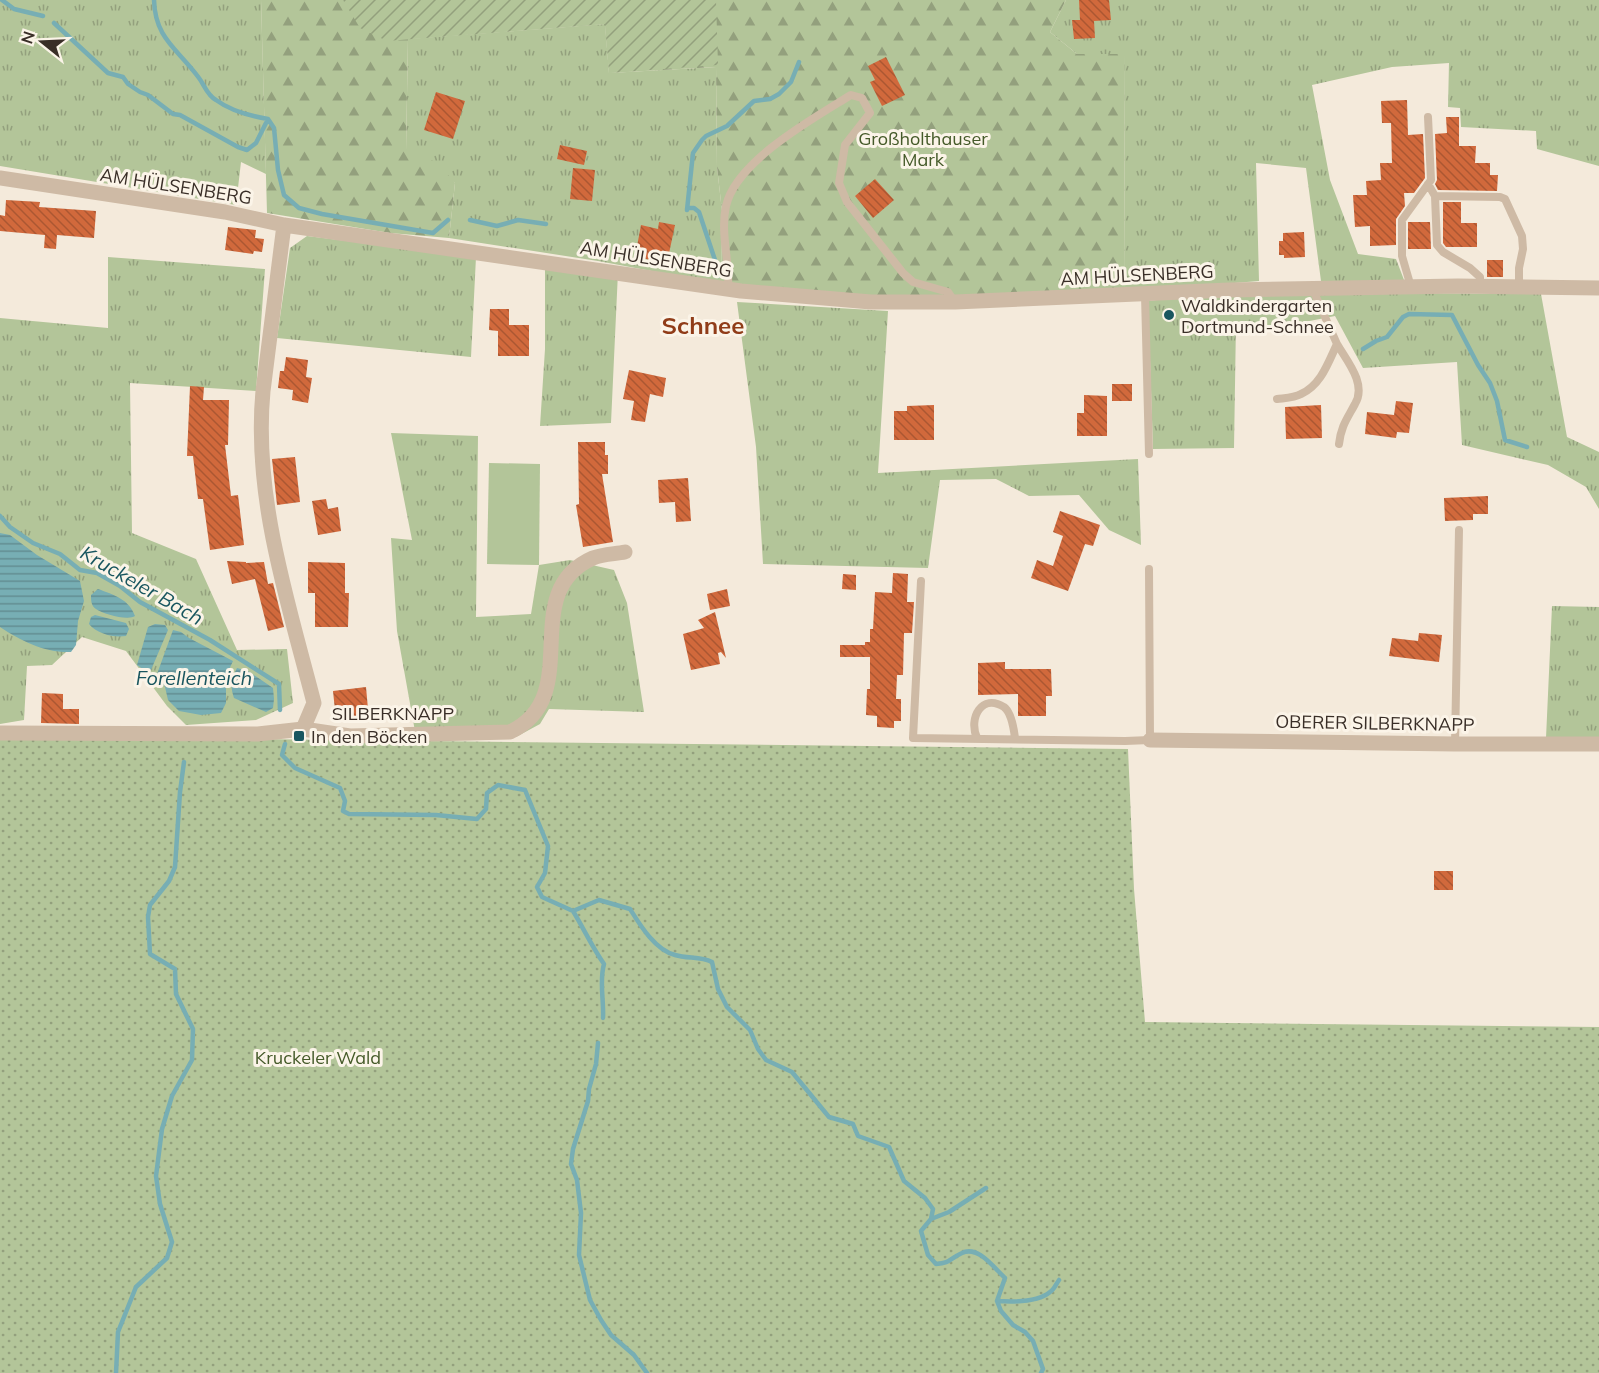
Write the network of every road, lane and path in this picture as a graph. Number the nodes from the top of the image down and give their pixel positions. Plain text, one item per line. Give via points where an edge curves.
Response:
1 (1428, 117) dead end
2 (0, 178) edge
3 (1428, 184) junction
4 (1435, 196) junction
5 (284, 225) junction
6 (1480, 286) junction
7 (1411, 287) junction
8 (1519, 287) junction
9 (1599, 288) edge
10 (728, 289) junction
11 (1312, 290) junction
12 (1145, 294) junction
13 (955, 302) junction
14 (1337, 344) junction
15 (1276, 399) dead end
16 (1339, 444) dead end
17 (1149, 454) dead end
18 (1459, 530) dead end
19 (625, 552) dead end
20 (1149, 568) dead end
21 (921, 580) dead end
22 (303, 729) junction
23 (0, 733) edge
24 (977, 738) junction
25 (1015, 738) junction
26 (1150, 740) junction
27 (1455, 744) junction
28 (1599, 744) edge

1 - 3 lane
2 - 5 street, AM HÜLSENBERG via 225,212
3 - 4 lane
3 - 7 lane via 1402,220 1402,256
4 - 6 lane via 1437,244 1480,277
4 - 8 lane via 1505,199 1522,237
5 - 10 street, AM HÜLSENBERG
5 - 22 street via 263,391 262,451 272,533 314,703
6 - 7 street, AM HÜLSENBERG
6 - 8 street, AM HÜLSENBERG
7 - 11 street, AM HÜLSENBERG
8 - 9 street, AM HÜLSENBERG
10 - 13 street, AM HÜLSENBERG via 871,302
10 - 13 lane via 726,206 740,179 775,146 851,95 862,98 870,114 845,145 839,183 847,202 903,273 913,282 948,292
11 - 12 street, AM HÜLSENBERG
11 - 14 lane
12 - 13 street, AM HÜLSENBERG
12 - 17 lane
14 - 15 lane via 1316,383 1300,395
14 - 16 lane via 1360,389 1341,429
18 - 27 lane
19 - 22 street, SILBERKNAPP via 594,557 574,570 560,587 553,609 551,669 545,693 534,716 524,725 510,732 350,736
20 - 26 lane
21 - 24 lane, OBERER SILBERKNAPP via 913,738
22 - 23 street, SILBERKNAPP via 258,734
24 - 25 lane, OBERER SILBERKNAPP
24 - 25 lane via 973,723 976,714 989,704 1004,707
25 - 26 lane, OBERER SILBERKNAPP
26 - 27 street, OBERER SILBERKNAPP
27 - 28 street, OBERER SILBERKNAPP

